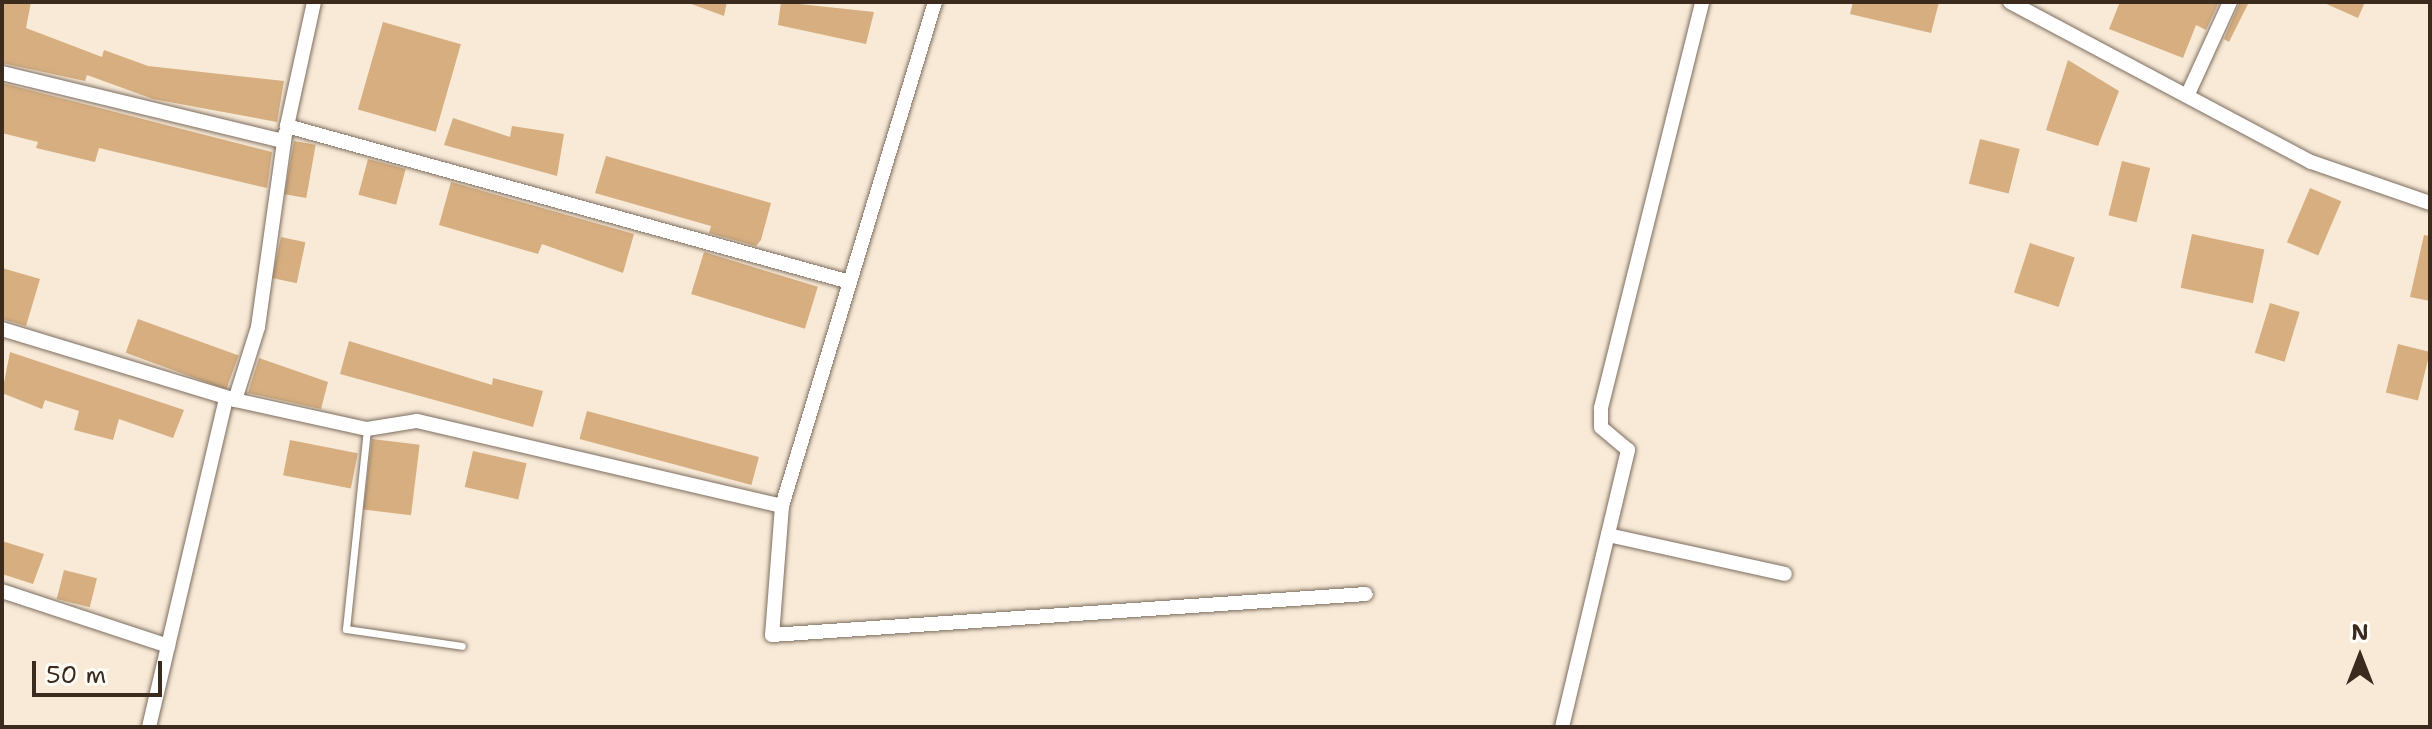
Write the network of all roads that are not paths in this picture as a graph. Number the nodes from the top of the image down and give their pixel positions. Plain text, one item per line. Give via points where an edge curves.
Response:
1 (314, 2) edge
2 (935, 2) edge
3 (1702, 2) edge
4 (2010, 2) edge
5 (2230, 2) edge
6 (2, 73) edge
7 (2187, 96) junction
8 (285, 134) junction
9 (2430, 203) edge
10 (850, 282) junction
11 (2, 329) edge
12 (231, 399) junction
13 (367, 429) junction
14 (782, 506) junction
15 (1608, 535) junction
16 (1785, 574) dead end
17 (2, 591) edge
18 (1366, 594) dead end
19 (168, 646) junction
20 (462, 646) dead end
21 (149, 727) edge
22 (1562, 727) edge

1 - 8 street
2 - 10 street
3 - 15 street via 1601,408 1601,427 1628,450
4 - 7 street
5 - 7 street
6 - 8 street
7 - 9 street via 2311,162
8 - 10 street
8 - 12 street via 258,327
10 - 14 street
11 - 12 street
12 - 13 street
12 - 19 street
13 - 14 street via 417,421
13 - 20 lane via 346,629
14 - 18 street via 772,635
15 - 16 street
15 - 22 street
17 - 19 street
19 - 21 street

